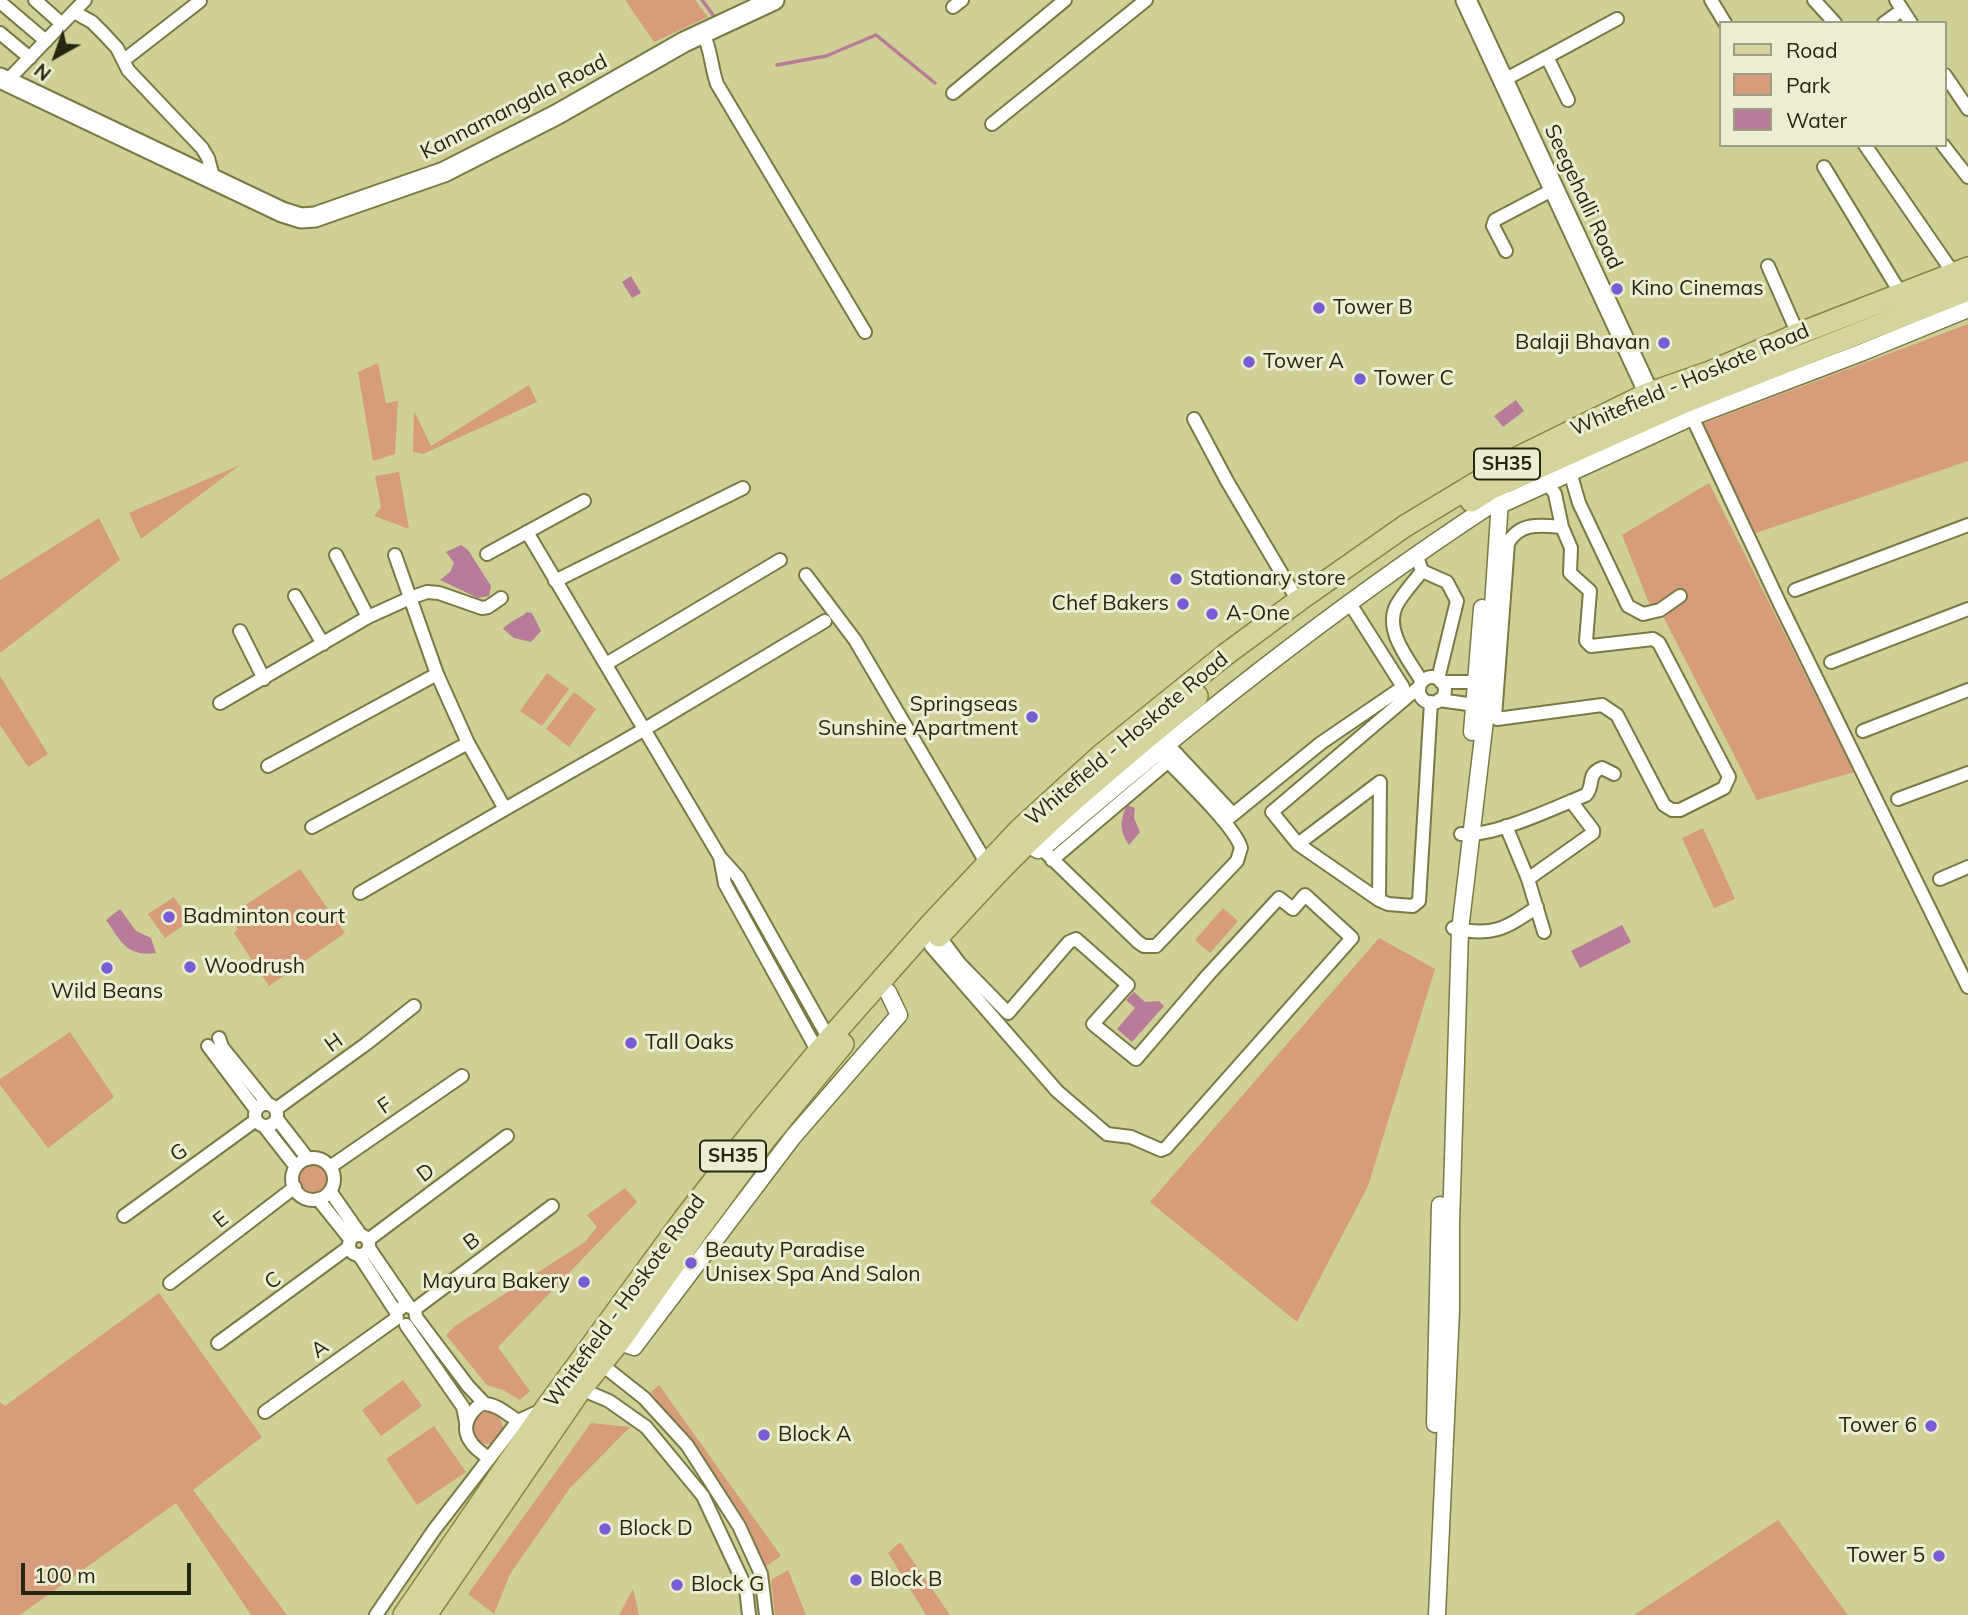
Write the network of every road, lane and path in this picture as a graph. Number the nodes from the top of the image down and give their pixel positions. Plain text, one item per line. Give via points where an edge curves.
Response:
1 (35, 0) edge
2 (85, 0) edge
3 (774, 0) edge
4 (1065, 0) edge
5 (1146, 0) edge
6 (1466, 0) edge
7 (1711, 0) edge
8 (1814, 0) edge
9 (200, 1) edge
10 (0, 2) edge
11 (1899, 5) edge
12 (74, 12) junction
13 (1616, 19) dead end
14 (1724, 21) edge
15 (1833, 21) edge
16 (1886, 21) edge
17 (1910, 21) edge
18 (62, 24) junction
19 (0, 33) edge
20 (703, 33) junction
21 (46, 41) junction
22 (1547, 57) junction
23 (30, 58) junction
24 (124, 60) junction
25 (1947, 78) edge
26 (4, 80) edge
27 (1503, 81) junction
28 (953, 93) dead end
29 (1568, 100) dead end
30 (1968, 109) edge
31 (992, 124) dead end
32 (1866, 147) edge
33 (1945, 147) edge
34 (1824, 167) dead end
35 (1968, 177) edge
36 (214, 180) junction
37 (1554, 189) junction
38 (1506, 251) dead end
39 (1768, 266) dead end
40 (1963, 277) edge
41 (1901, 294) junction
42 (1968, 309) edge
43 (865, 332) dead end
44 (1798, 334) junction
45 (1647, 394) junction
46 (1658, 413) junction
47 (1692, 417) junction
48 (1194, 419) dead end
49 (1570, 472) junction
50 (1547, 482) junction
51 (743, 488) dead end
52 (1493, 489) junction
53 (584, 501) dead end
54 (1968, 525) edge
55 (1562, 527) junction
56 (527, 532) junction
57 (487, 554) dead end
58 (1416, 554) junction
59 (336, 555) dead end
60 (395, 555) dead end
61 (780, 559) dead end
62 (1422, 571) junction
63 (806, 575) dead end
64 (555, 581) junction
65 (1795, 590) dead end
66 (295, 596) dead end
67 (1681, 596) dead end
68 (410, 598) junction
69 (501, 598) dead end
70 (1298, 601) junction
71 (1349, 602) junction
72 (1968, 609) edge
73 (368, 617) junction
74 (825, 621) dead end
75 (240, 631) dead end
76 (323, 644) junction
77 (1831, 662) dead end
78 (606, 664) junction
79 (437, 674) junction
80 (264, 679) junction
81 (1440, 680) junction
82 (1476, 682) junction
83 (1420, 684) junction
84 (1968, 690) edge
85 (1435, 701) junction
86 (220, 703) dead end
87 (1485, 713) junction
88 (645, 729) junction
89 (1863, 731) dead end
90 (468, 743) junction
91 (1162, 746) junction
92 (268, 766) dead end
93 (1968, 773) edge
94 (1614, 774) dead end
95 (1898, 800) dead end
96 (1572, 801) junction
97 (505, 809) junction
98 (1229, 817) junction
99 (1506, 826) junction
100 (312, 827) dead end
101 (1466, 834) junction
102 (1298, 844) junction
103 (1041, 851) junction
104 (720, 857) junction
105 (987, 864) junction
106 (1968, 867) edge
107 (1528, 879) junction
108 (1940, 879) dead end
109 (360, 893) dead end
110 (1379, 900) junction
111 (1537, 907) junction
112 (1456, 929) junction
113 (1544, 932) dead end
114 (935, 941) junction
115 (1968, 987) edge
116 (888, 992) junction
117 (414, 1006) dead end
118 (219, 1038) dead end
119 (823, 1045) junction
120 (208, 1046) dead end
121 (462, 1076) dead end
122 (266, 1115) junction
123 (507, 1136) dead end
124 (308, 1158) junction
125 (296, 1167) junction
126 (330, 1167) junction
127 (728, 1176) junction
128 (295, 1187) junction
129 (324, 1195) junction
130 (552, 1206) dead end
131 (124, 1216) dead end
132 (359, 1244) junction
133 (170, 1283) dead end
134 (406, 1314) junction
135 (619, 1342) junction
136 (218, 1343) dead end
137 (601, 1364) junction
138 (581, 1389) junction
139 (485, 1404) junction
140 (546, 1408) junction
141 (265, 1412) dead end
142 (518, 1421) junction
143 (466, 1422) junction
144 (489, 1458) junction
145 (376, 1615) edge
146 (404, 1615) edge
147 (426, 1615) edge
148 (749, 1615) edge
149 (766, 1615) edge
150 (1428, 1615) edge
151 (1437, 1615) edge

1 - 18 street
2 - 12 street
3 - 20 main road, Kannamangala Road
4 - 28 street
5 - 31 street
6 - 27 main road, Seegehalli Road
7 - 14 street
8 - 15 street
9 - 24 street
10 - 21 street
11 - 16 street
11 - 17 street
12 - 18 street
12 - 24 street via 92,22
13 - 22 street
18 - 21 street
19 - 23 street
20 - 36 main road, Kannamangala Road via 444,172 316,218 282,212
20 - 43 street via 717,84
21 - 23 street
22 - 27 street
22 - 29 street
23 - 26 street
24 - 36 street via 128,70 202,148
25 - 30 street
26 - 36 main road, Kannamangala Road
27 - 37 main road, Seegehalli Road
32 - 40 street
33 - 35 street
34 - 41 street
37 - 38 street via 1495,220 1493,226
37 - 45 main road, Seegehalli Road
39 - 44 street
40 - 41 main road, Whitefield - Hoskote Road / SH35
40 - 46 main road, Whitefield - Hoskote Road / SH35
41 - 44 main road, Whitefield - Hoskote Road / SH35
42 - 47 street
44 - 45 main road, Whitefield - Hoskote Road / SH35
45 - 46 main road, Seegehalli Road
45 - 52 main road, Whitefield - Hoskote Road / SH35 via 1554,439
46 - 52 main road, Whitefield - Hoskote Road / SH35
47 - 49 street
47 - 115 street
48 - 70 street
49 - 50 street
49 - 67 street via 1579,503 1628,606 1643,614 1660,610
50 - 52 street
50 - 55 street via 1555,494
51 - 64 street
52 - 58 street
52 - 70 main road, Whitefield - Hoskote Road / SH35 via 1405,526
52 - 82 street
52 - 87 street
52 - 91 main road, Whitefield - Hoskote Road / SH35 via 1411,538 1215,680
53 - 56 street
54 - 65 street
55 - 87 street via 1529,525 1508,543
55 - 87 street via 1571,548 1570,573 1590,591 1588,645 1656,640 1728,783 1672,810 1664,805 1610,708 1602,705 1497,719
56 - 57 street
56 - 64 street
58 - 62 street
58 - 71 street
59 - 73 street
60 - 68 street
61 - 78 street
62 - 81 street via 1447,582 1457,601
62 - 83 street via 1393,616 1395,636
63 - 105 street via 855,640
64 - 78 street
66 - 76 street
68 - 69 street via 439,593 482,608
68 - 73 street
68 - 79 street
70 - 105 main road, Whitefield - Hoskote Road / SH35 via 1100,757
71 - 91 street
71 - 98 street via 1402,688 1321,743
72 - 77 street
73 - 76 street
74 - 88 street
75 - 80 street
76 - 80 street
78 - 88 street
79 - 90 street
79 - 92 street
80 - 86 street
81 - 82 street
81 - 83 street via 1430,677
81 - 85 street via 1444,689
82 - 87 street
83 - 85 street via 1420,696
83 - 102 street via 1272,812
84 - 89 street
85 - 87 street
85 - 110 street via 1419,901 1413,906
87 - 101 street
88 - 97 street
88 - 104 street
90 - 97 street
90 - 100 street
91 - 98 street
91 - 103 main road, Whitefield - Hoskote Road / SH35
91 - 103 street
93 - 95 street
94 - 96 street via 1597,770 1590,777 1588,794
96 - 99 street
96 - 107 street via 1593,833
97 - 109 street
98 - 103 street via 1240,841 1237,861 1151,947 1138,942
99 - 101 street
99 - 107 street
101 - 112 street
102 - 110 street
102 - 110 street via 1380,782
103 - 114 main road, Whitefield - Hoskote Road / SH35
104 - 119 street via 737,877
104 - 119 street via 725,884
105 - 119 main road, Whitefield - Hoskote Road / SH35
106 - 108 street
107 - 111 street
111 - 112 street via 1490,933
111 - 113 street
112 - 150 street via 1441,1197
112 - 151 street via 1451,1310
114 - 114 street via 1057,1091 1107,1134 1131,1137 1161,1150 1352,938 1306,895 1293,909 1279,898 1136,1059 1093,1024 1128,985 1076,939 1008,1013
114 - 116 main road, Whitefield - Hoskote Road / SH35
116 - 127 main road, Whitefield - Hoskote Road / SH35
116 - 135 street via 899,1015 793,1137 634,1347
117 - 122 street, H
118 - 122 street
119 - 127 main road, Whitefield - Hoskote Road / SH35
120 - 122 street
121 - 126 street, F
122 - 124 street
122 - 125 street
122 - 131 street, G
123 - 132 street, D
124 - 125 street
124 - 126 street via 320,1159
125 - 128 street
126 - 129 street via 334,1179
127 - 135 main road, Whitefield - Hoskote Road / SH35
127 - 140 main road, Whitefield - Hoskote Road / SH35 via 684,1219
128 - 129 street via 304,1197
128 - 133 street, E
129 - 132 street
130 - 134 street, B
132 - 134 street
132 - 136 street, C
134 - 139 street
134 - 141 street, A
134 - 143 street via 463,1407
135 - 137 main road, Whitefield - Hoskote Road / SH35
137 - 138 main road, Whitefield - Hoskote Road / SH35
137 - 149 street via 644,1398 687,1445 739,1527 761,1574
138 - 147 main road, Whitefield - Hoskote Road / SH35
138 - 148 street via 609,1401 646,1427 703,1496 746,1588
139 - 142 street
139 - 143 street
140 - 142 street
140 - 146 main road, Whitefield - Hoskote Road / SH35
142 - 144 street
143 - 144 street via 467,1439
144 - 145 street

